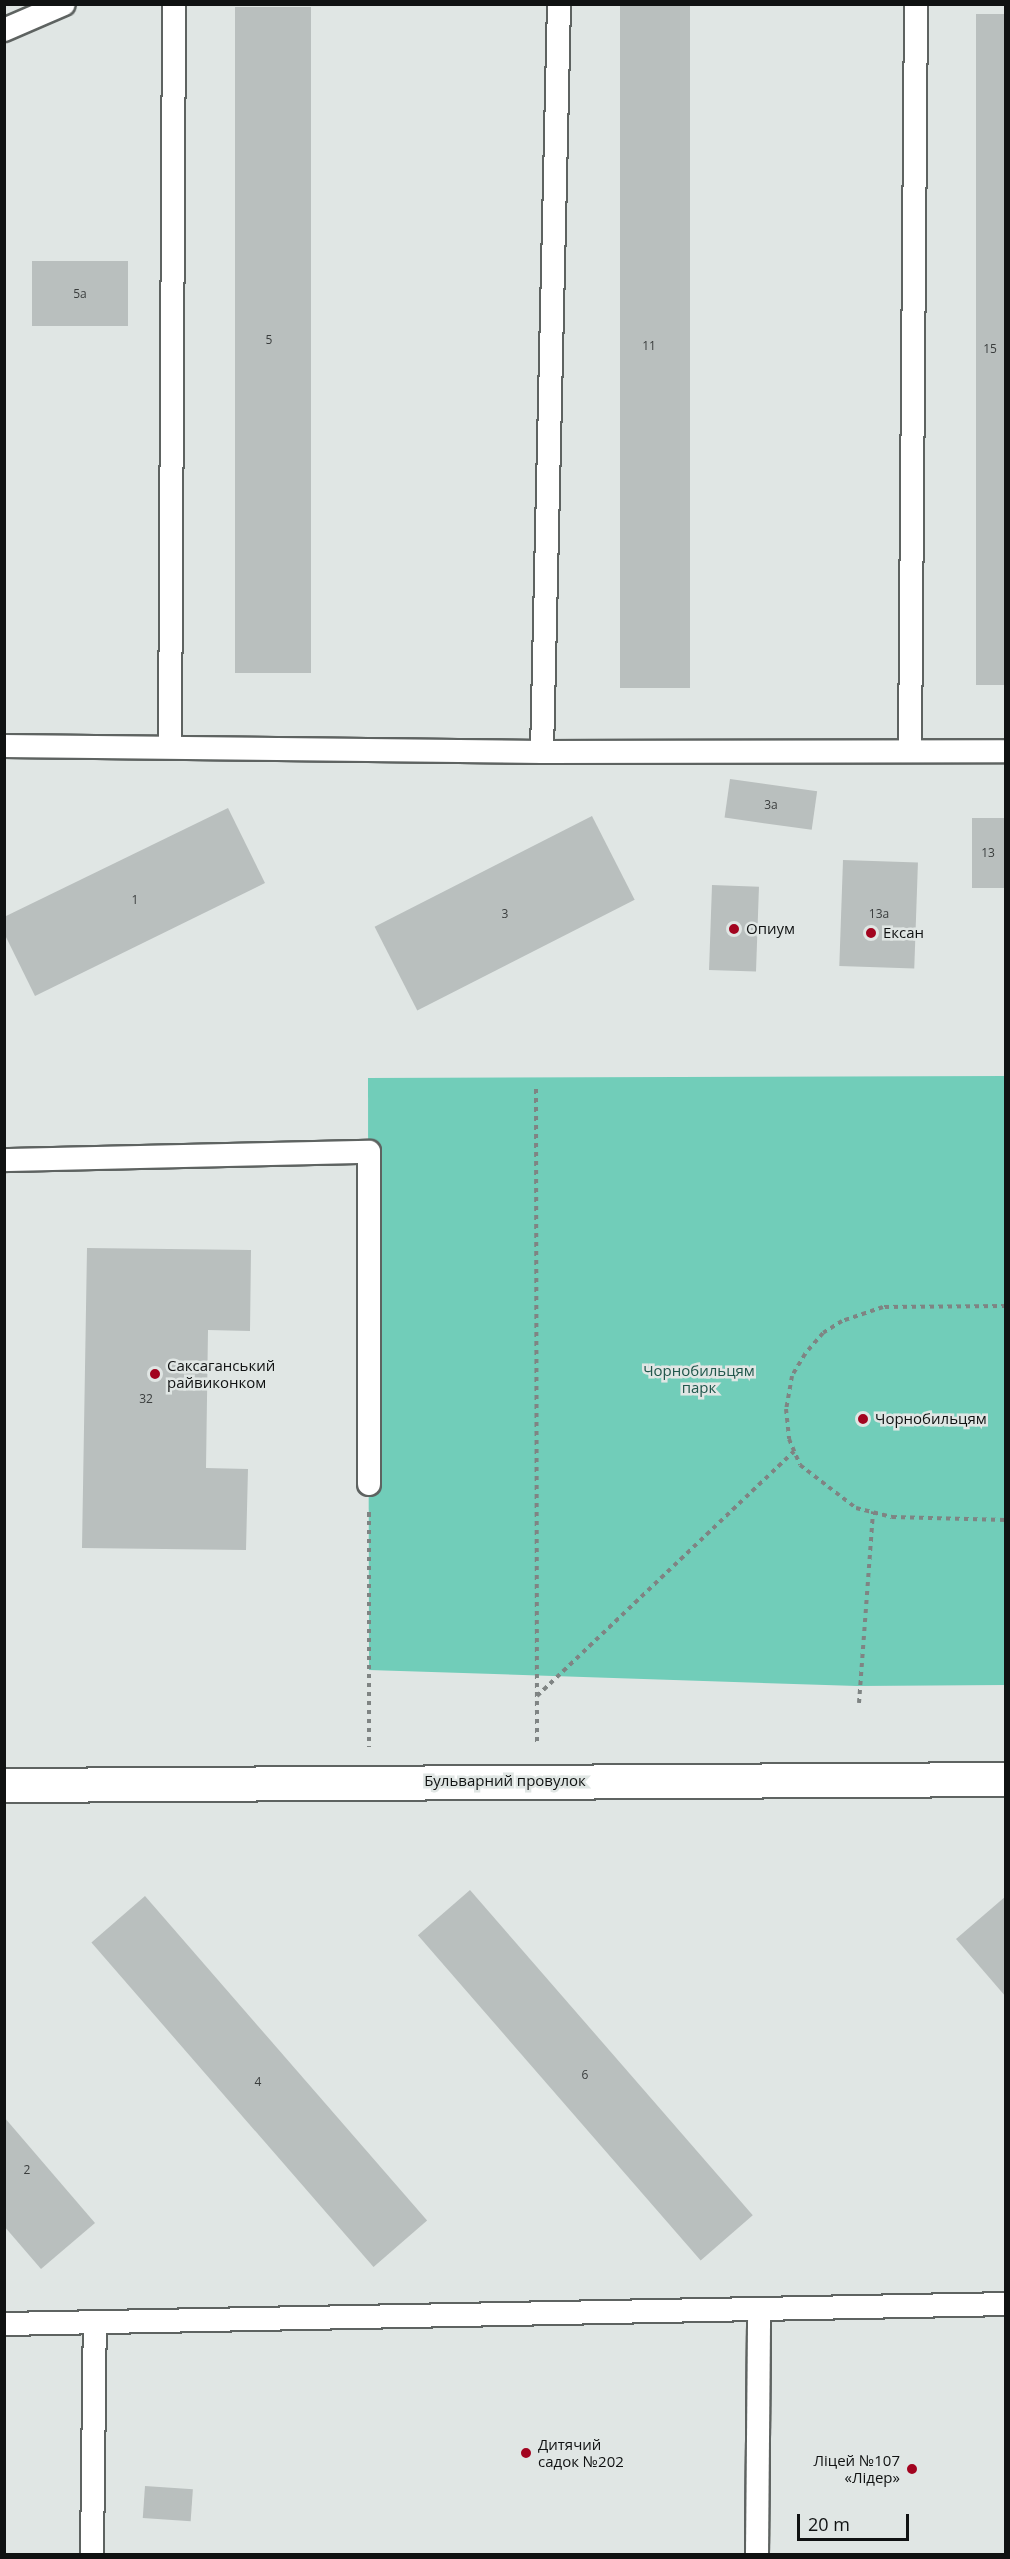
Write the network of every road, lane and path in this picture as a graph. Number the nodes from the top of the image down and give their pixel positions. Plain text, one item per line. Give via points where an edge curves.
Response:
1 (64, 4) edge
2 (174, 4) edge
3 (559, 4) edge
4 (916, 4) edge
5 (4, 30) edge
6 (4, 746) edge
7 (170, 747) junction
8 (910, 750) junction
9 (1005, 751) edge
10 (542, 752) junction
11 (536, 1089) dead end
12 (4, 1160) edge
13 (1005, 1306) edge
14 (794, 1451) junction
15 (369, 1484) joint
16 (873, 1512) junction
17 (1005, 1520) edge
18 (537, 1696) junction
19 (860, 1703) dead end
20 (1005, 1779) edge
21 (538, 1780) junction
22 (369, 1781) junction
23 (4, 1785) edge
24 (1005, 2304) edge
25 (759, 2309) junction
26 (4, 2324) edge
27 (95, 2324) junction
28 (92, 2554) edge
29 (757, 2554) edge

1 - 5 lane
2 - 7 lane
3 - 10 lane
4 - 8 lane
6 - 7 lane
7 - 10 lane
8 - 9 lane
8 - 10 lane
11 - 18 path
12 - 15 lane via 369,1152
13 - 14 path via 883,1307 823,1333 792,1376 786,1409
14 - 16 path via 800,1465 822,1486 856,1508
14 - 18 path
15 - 22 path
16 - 17 path via 892,1517
16 - 19 path
18 - 21 path
20 - 21 street, Бульварний провулок
21 - 22 street, Бульварний провулок
22 - 23 street, Бульварний провулок
24 - 25 lane
25 - 27 lane
25 - 29 lane
26 - 27 lane
27 - 28 lane

